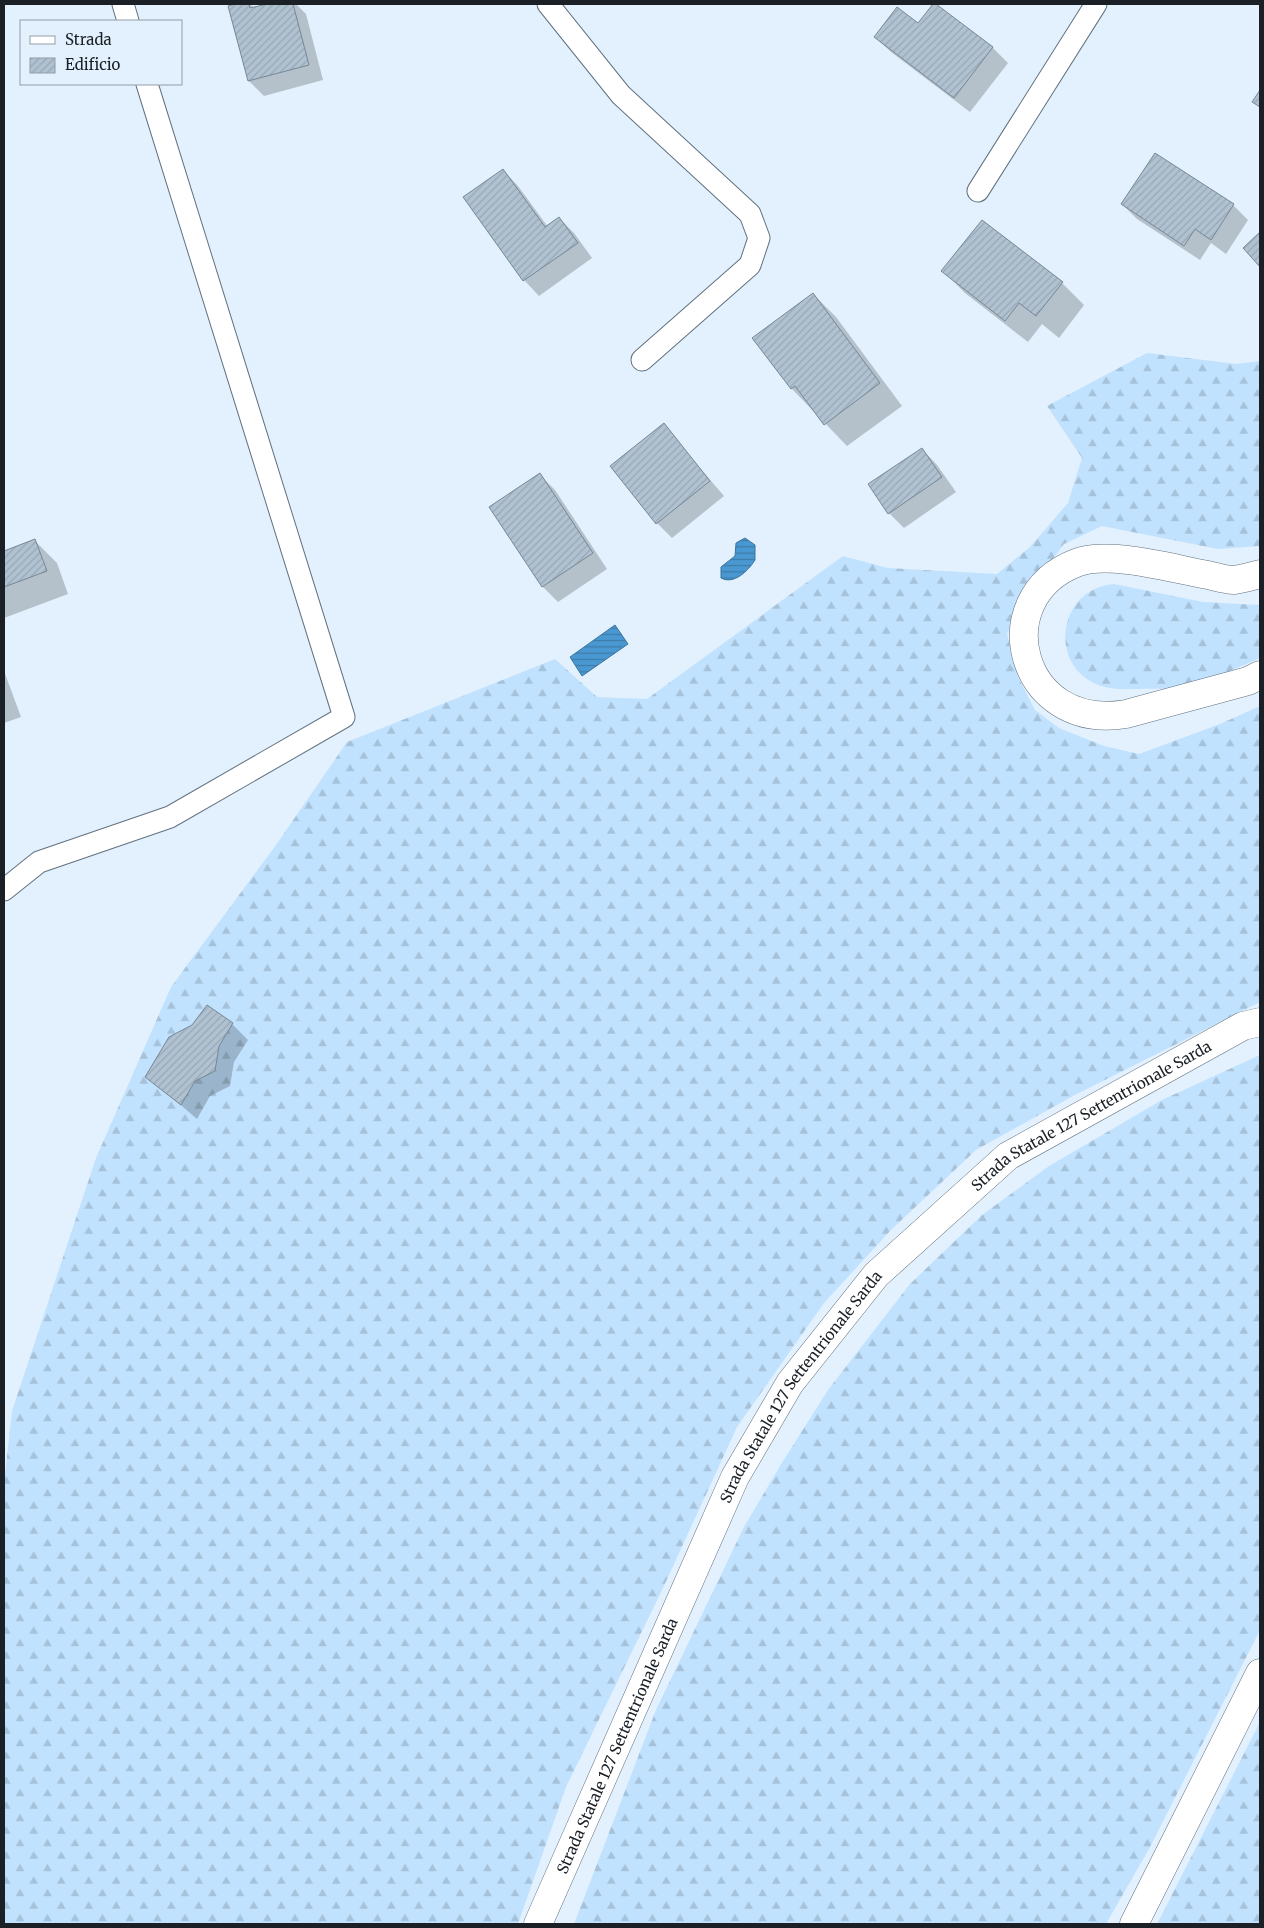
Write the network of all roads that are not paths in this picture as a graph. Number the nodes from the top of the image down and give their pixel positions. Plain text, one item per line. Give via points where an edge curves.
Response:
1 (123, 4) edge
2 (548, 4) edge
3 (1096, 4) edge
4 (128, 20) edge
5 (147, 85) edge
6 (978, 190) dead end
7 (642, 360) dead end
8 (1260, 574) edge
9 (1260, 675) edge
10 (4, 890) edge
11 (1260, 1022) edge
12 (1260, 1673) edge
13 (538, 1924) edge
14 (1134, 1924) edge

1 - 4 lane
2 - 7 lane via 621,95 750,214 759,238 750,265
3 - 6 lane
5 - 10 lane via 344,717 170,816 39,862
8 - 9 main road via 1234,580 1112,558 1078,562 1056,574 1040,590 1030,609 1024,642 1031,670 1044,690 1062,705 1086,715 1109,717 1126,714
11 - 13 main road, Strada Statale 127 Settentrionale Sarda via 1243,1026 1008,1156 876,1275 790,1383 735,1477
12 - 14 main road

